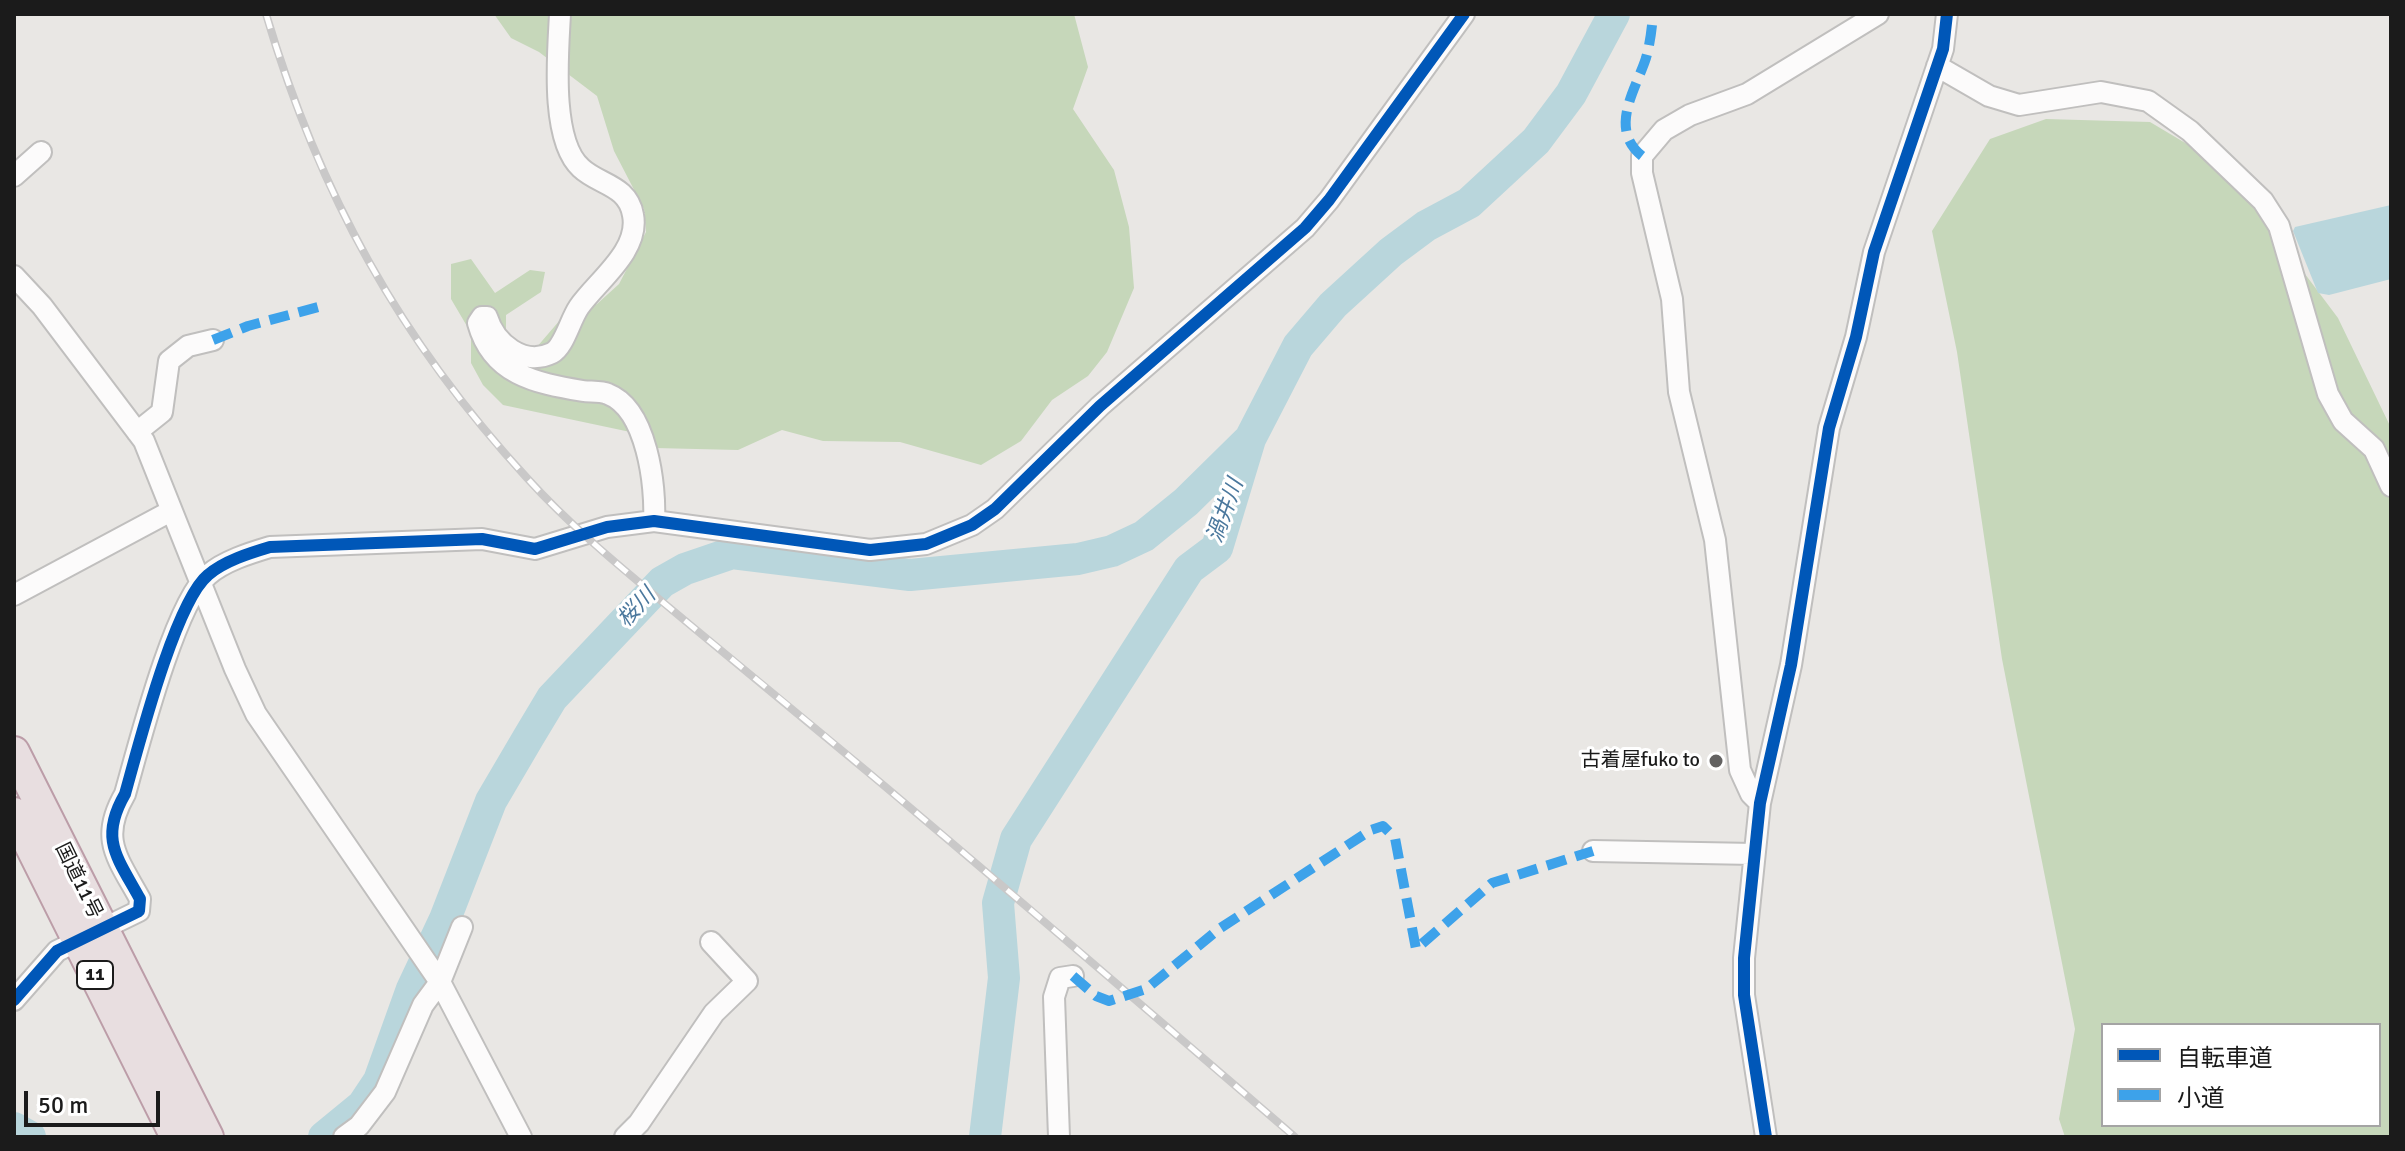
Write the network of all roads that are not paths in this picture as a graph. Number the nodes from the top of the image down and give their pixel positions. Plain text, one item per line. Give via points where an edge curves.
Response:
1 (560, 14) edge
2 (1464, 14) edge
3 (1878, 14) edge
4 (1947, 14) edge
5 (1937, 66) junction
6 (41, 152) dead end
7 (14, 176) edge
8 (14, 276) edge
9 (213, 340) dead end
10 (137, 432) junction
11 (2391, 486) edge
12 (171, 511) junction
13 (654, 521) junction
14 (200, 585) junction
15 (14, 595) edge
16 (14, 752) edge
17 (1760, 803) junction
18 (14, 813) edge
19 (1593, 851) dead end
20 (1754, 854) junction
21 (462, 927) dead end
22 (90, 934) junction
23 (711, 942) dead end
24 (1073, 976) dead end
25 (437, 978) junction
26 (14, 1000) edge
27 (176, 1137) edge
28 (208, 1137) edge
29 (344, 1137) edge
30 (521, 1137) edge
31 (625, 1137) edge
32 (1059, 1137) edge
33 (1766, 1137) edge

1 - 13 street via 559,103 569,152 581,169 612,184 628,200 632,230 619,259 581,303 563,344 553,353 536,357 506,349 487,317 478,323 482,341 499,365 523,376 607,393 625,409 647,451
2 - 13 street via 1305,228 972,525 926,544 870,550
3 - 17 street via 1747,94 1676,123 1642,156 1672,299 1679,392 1715,540 1740,770
4 - 5 street
5 - 11 street via 1989,96 2019,105 2101,92 2148,101 2190,131 2263,201 2279,226 2328,394 2343,421 2374,449
5 - 17 street via 1874,252 1829,428 1791,665
6 - 7 street
8 - 10 street
9 - 10 street via 188,346 169,361 162,412
10 - 12 street
12 - 14 street
12 - 15 street
13 - 14 street via 607,527 535,549 482,539 270,547 217,570
14 - 22 street via 166,659 109,832 140,899 139,911
14 - 25 street via 256,714
16 - 22 highway, 国道11号 / 11
17 - 20 street
18 - 22 highway, 国道11号 / 11
19 - 20 street
20 - 33 street via 1744,995
21 - 25 street
22 - 26 street via 57,951
22 - 27 highway, 国道11号 / 11
22 - 28 highway, 国道11号 / 11
23 - 31 street via 747,981 714,1013
24 - 32 street via 1060,978 1054,997
25 - 29 street via 385,1092
25 - 30 street

